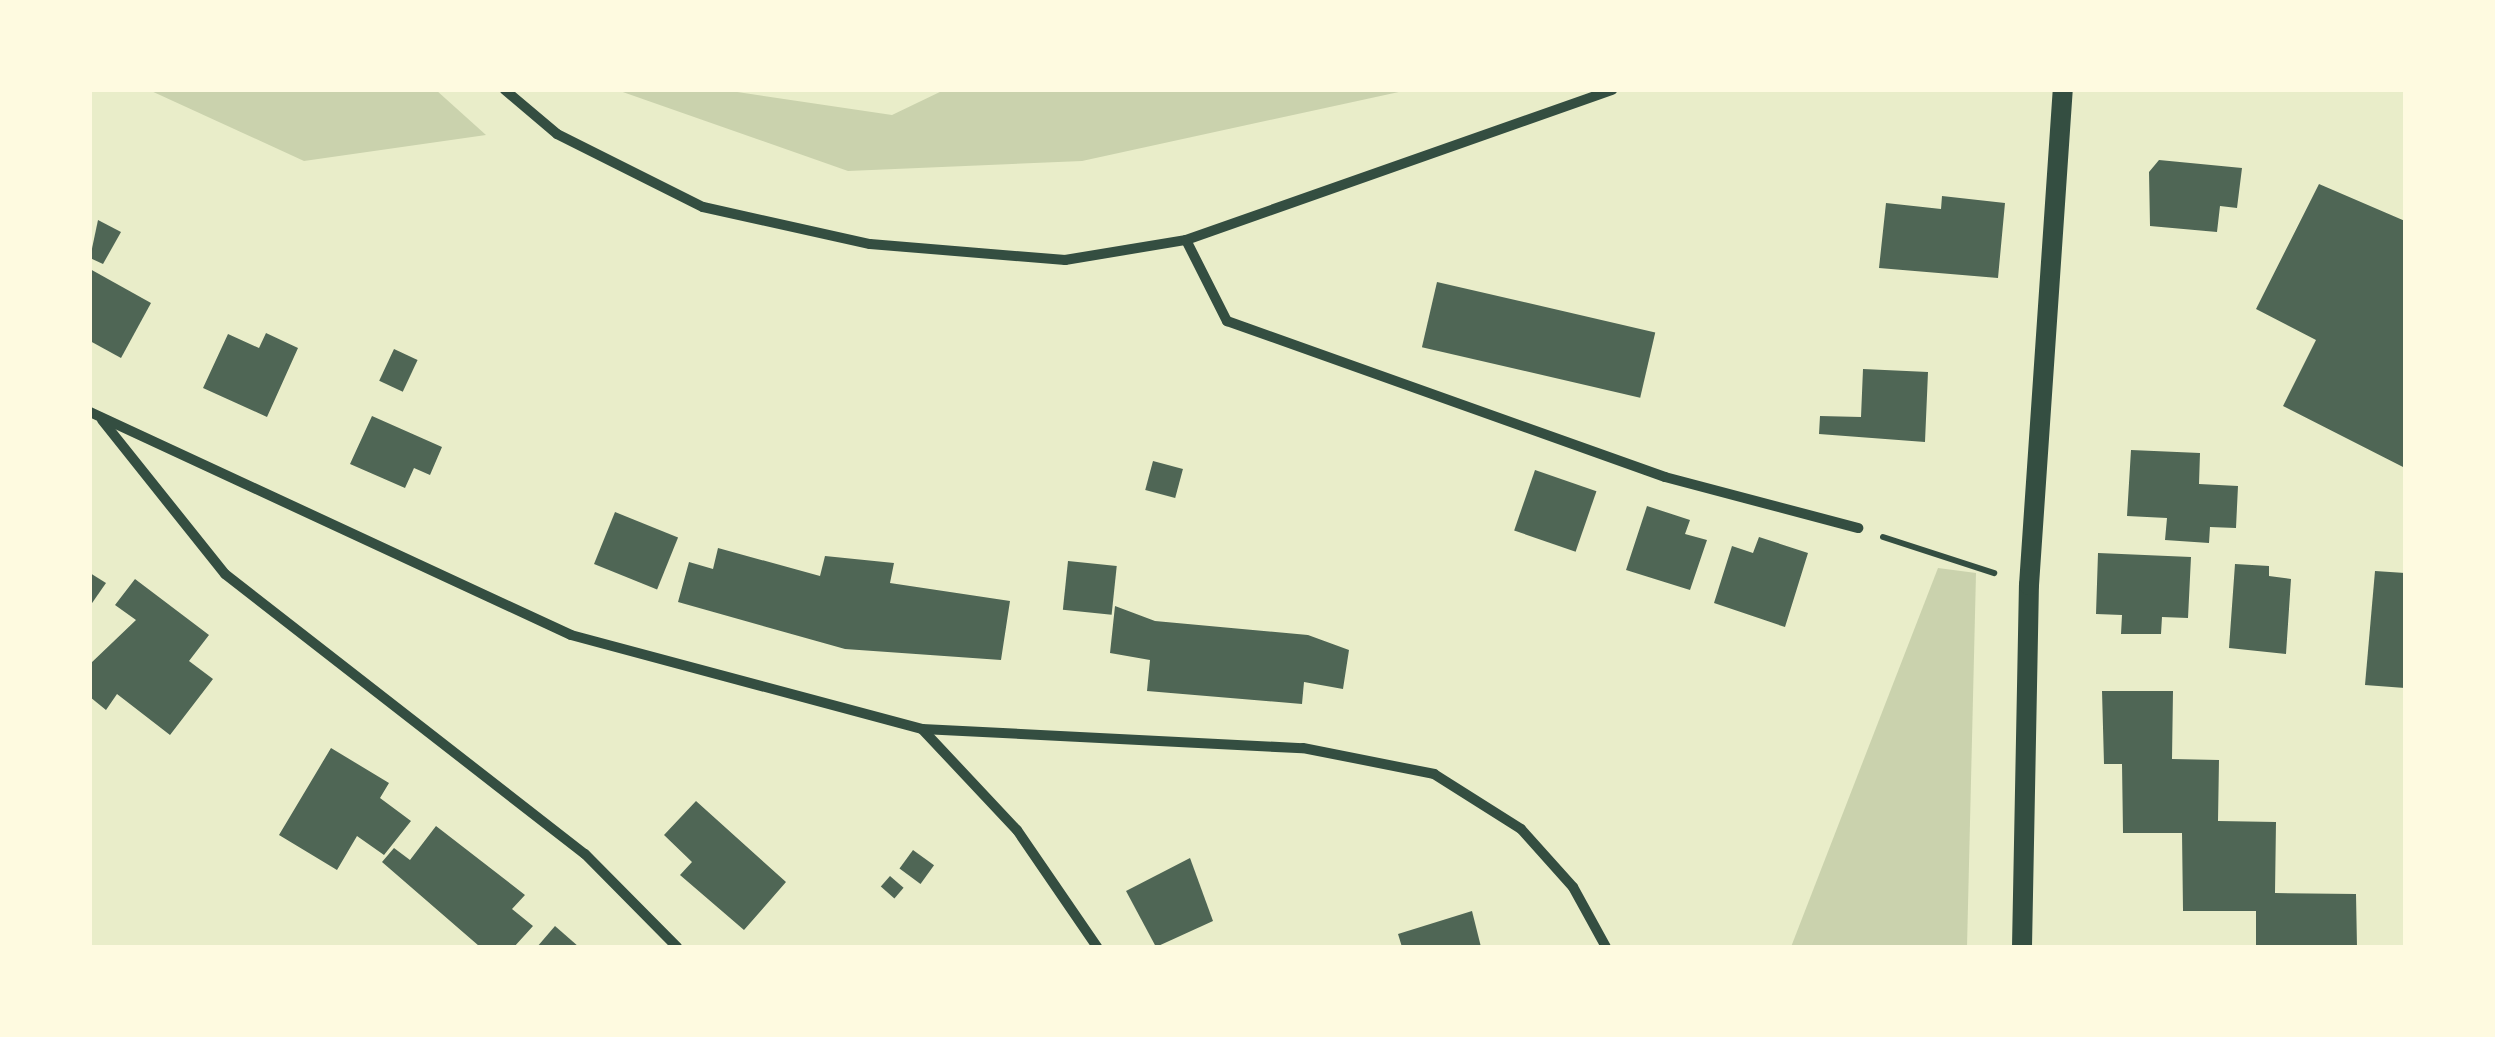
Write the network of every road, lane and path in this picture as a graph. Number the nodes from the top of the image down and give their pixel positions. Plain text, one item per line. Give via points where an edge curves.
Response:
1 (505, 90) edge
2 (1612, 90) edge
3 (2064, 90) edge
4 (1186, 240) junction
5 (95, 415) edge
6 (1858, 528) joint
7 (2029, 585) junction
8 (922, 728) junction
9 (677, 947) edge
10 (1096, 947) edge
11 (1606, 947) edge
12 (2022, 947) edge

1 - 4 street via 557,134 703,207 852,240 1064,260
2 - 4 street
3 - 7 main road
4 - 6 street via 1228,321 1666,476
5 - 8 street via 571,635
5 - 9 street via 225,574 584,854
6 - 7 path
7 - 12 main road
8 - 10 street via 1017,830
8 - 11 street via 1303,748 1434,774 1521,829 1573,887

